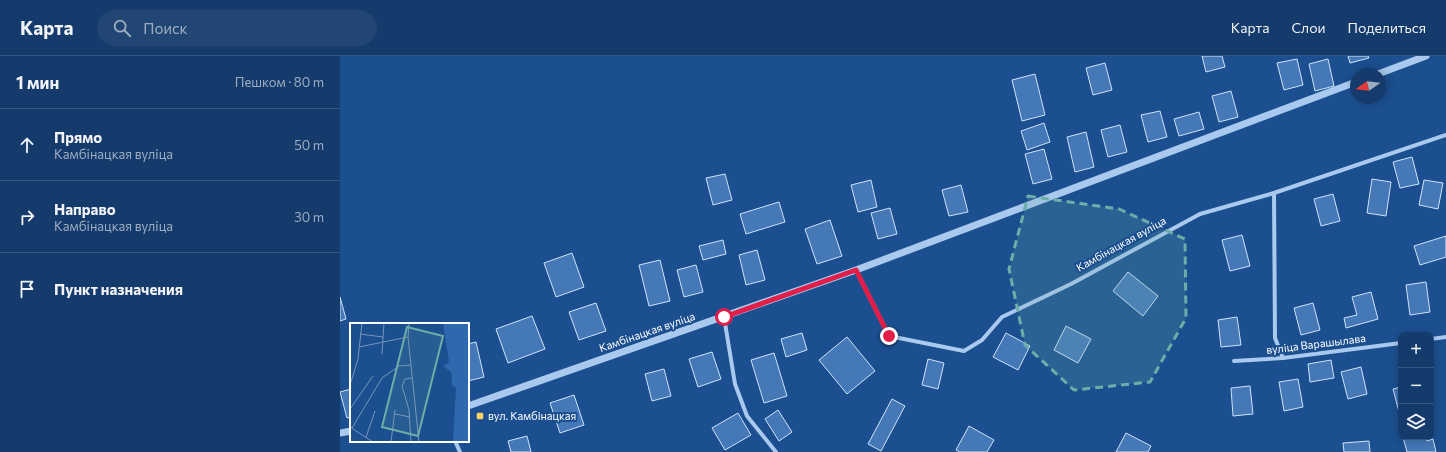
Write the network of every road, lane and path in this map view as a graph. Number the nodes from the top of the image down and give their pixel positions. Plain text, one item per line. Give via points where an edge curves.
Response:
1 (1426, 56) edge
2 (1386, 71) edge
3 (1350, 84) edge
4 (1446, 135) edge
5 (1274, 193) junction
6 (856, 270) junction
7 (724, 317) junction
8 (1446, 337) edge
9 (1434, 339) edge
10 (1398, 343) edge
11 (1283, 358) junction
12 (1234, 361) dead end
13 (469, 406) edge
14 (350, 431) edge
15 (340, 433) edge
16 (455, 442) edge
17 (460, 452) edge
18 (776, 452) edge

1 - 2 street
3 - 6 street, Камбінацкая вуліца
4 - 5 street, Камбінацкая вуліца
5 - 6 street, Камбінацкая вуліца via 1200,214 1071,284 1002,317 982,340 964,351 889,336
5 - 11 street via 1275,338
6 - 7 street, Камбінацкая вуліца
7 - 13 street, Камбінацкая вуліца
7 - 18 street via 735,384 747,416
8 - 9 street
10 - 11 street, вуліца Варашылава
11 - 12 street, вуліца Варашылава
14 - 15 street
16 - 17 street

